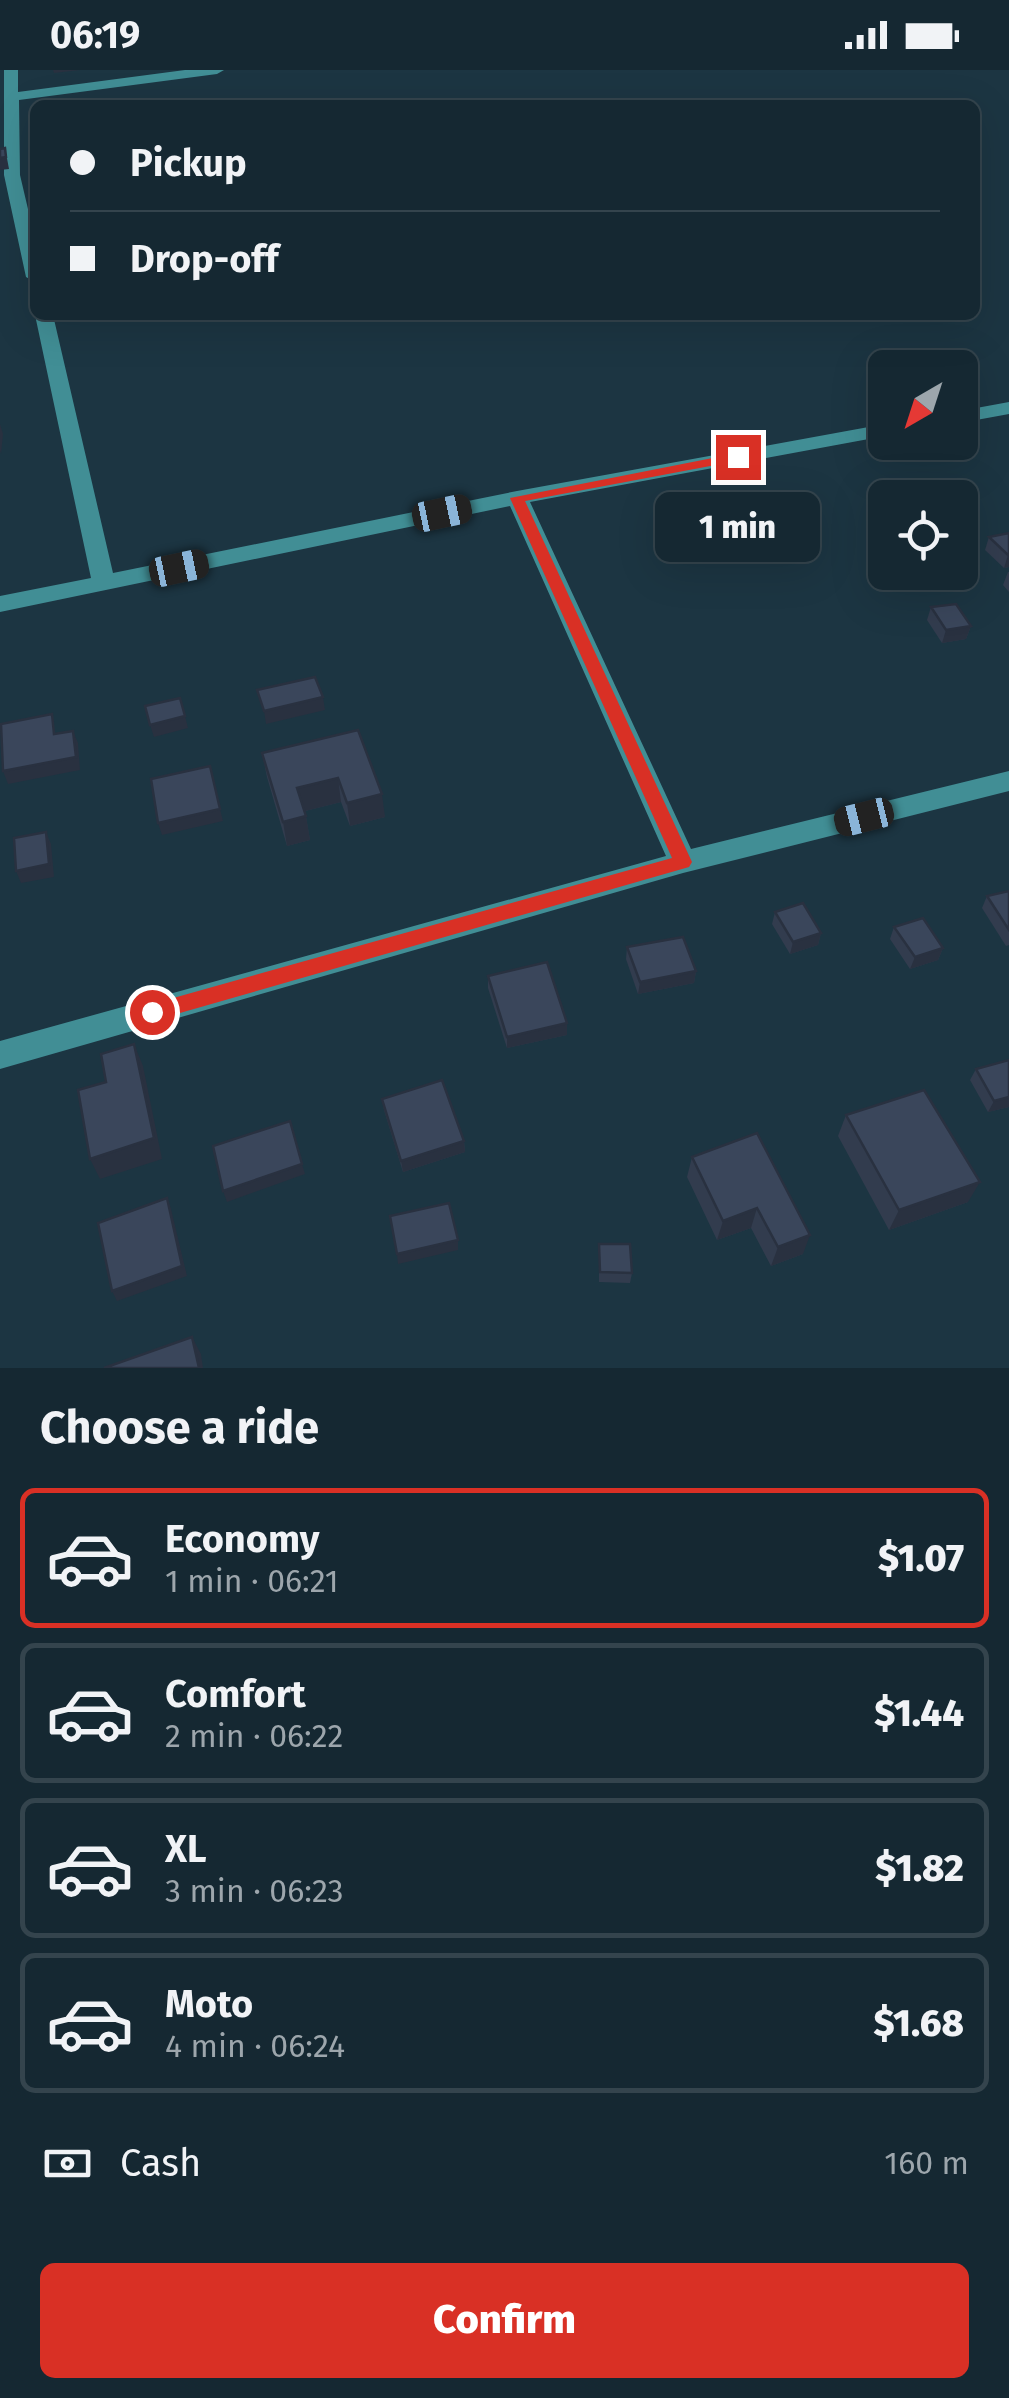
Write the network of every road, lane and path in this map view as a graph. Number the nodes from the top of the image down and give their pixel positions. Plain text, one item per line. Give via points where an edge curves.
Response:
1 (11, 70) edge
2 (218, 70) edge
3 (12, 97) junction
4 (30, 255) edge
5 (45, 320) edge
6 (1009, 408) edge
7 (978, 413) edge
8 (868, 433) edge
9 (517, 498) junction
10 (104, 583) junction
11 (0, 604) edge
12 (1009, 781) edge
13 (683, 862) junction
14 (0, 1055) edge

1 - 3 street
2 - 3 street
3 - 4 street via 12,175
5 - 10 street
6 - 7 street
8 - 9 street
9 - 10 street
9 - 13 street
10 - 11 street
12 - 13 street
13 - 14 street

